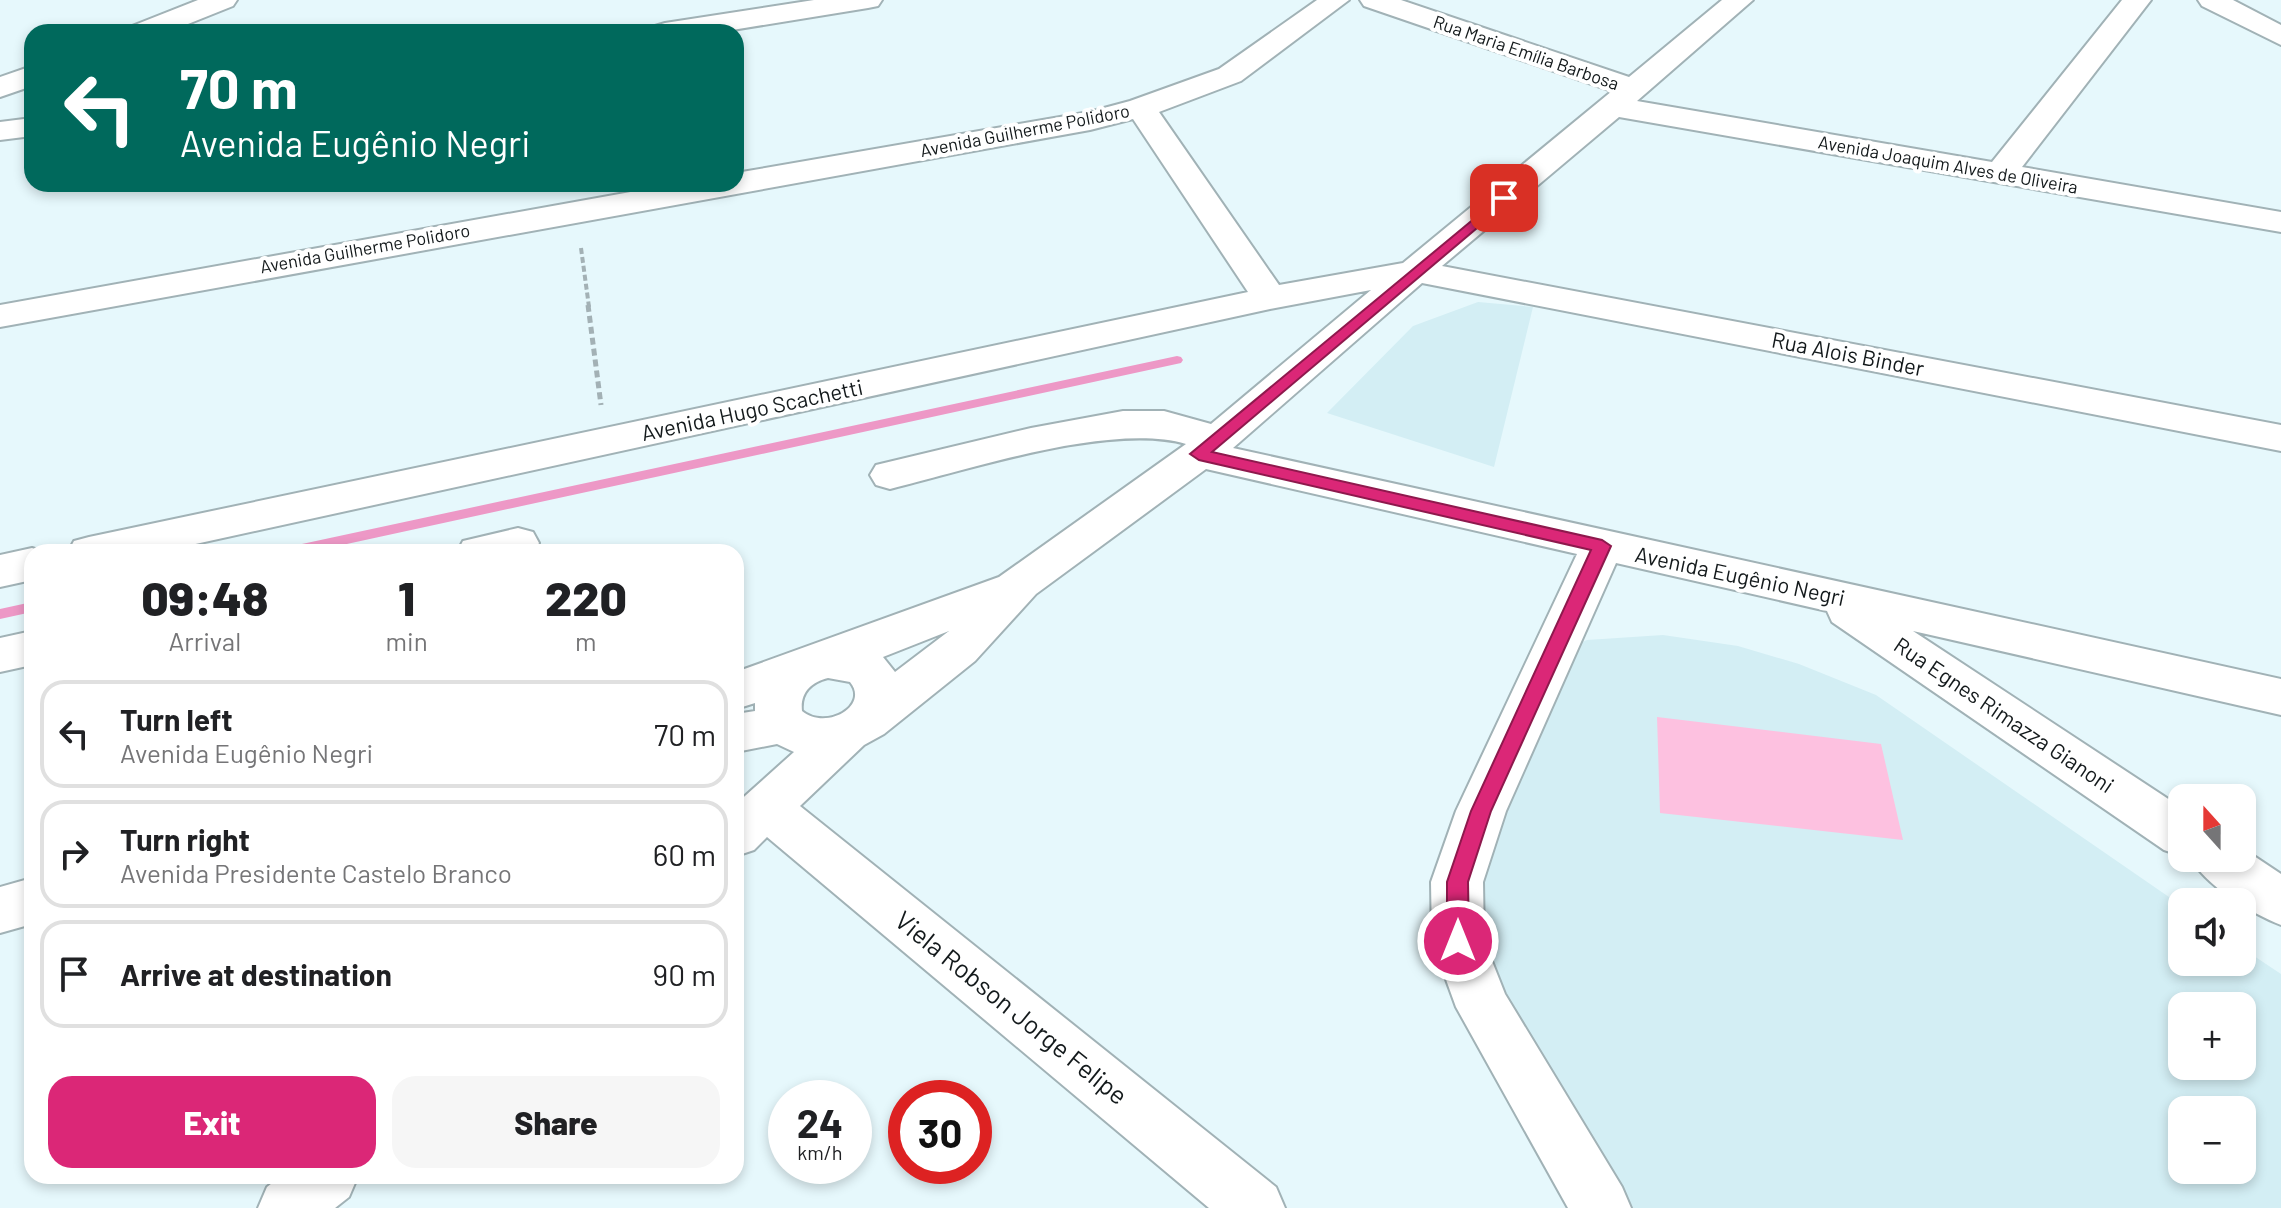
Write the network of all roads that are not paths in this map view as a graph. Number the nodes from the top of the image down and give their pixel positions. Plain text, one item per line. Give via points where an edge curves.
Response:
1 (223, 0) edge
2 (868, 0) edge
3 (1335, 0) edge
4 (1374, 0) edge
5 (1739, 0) edge
6 (2137, 0) edge
7 (2212, 0) edge
8 (162, 24) edge
9 (716, 24) edge
10 (2281, 36) edge
11 (24, 78) edge
12 (0, 88) edge
13 (1625, 98) junction
14 (1141, 108) junction
15 (24, 128) edge
16 (0, 131) edge
17 (2000, 174) junction
18 (744, 182) edge
19 (685, 192) edge
20 (2281, 222) edge
21 (1415, 271) junction
22 (1270, 298) junction
23 (0, 316) edge
24 (2281, 438) edge
25 (1208, 446) junction
26 (890, 475) dead end
27 (127, 544) edge
28 (1602, 546) junction
29 (24, 566) edge
30 (0, 571) edge
31 (1015, 588) junction
32 (1826, 595) junction
33 (24, 650) edge
34 (0, 655) edge
35 (817, 663) junction
36 (744, 688) edge
37 (2281, 697) edge
38 (785, 724) junction
39 (856, 727) junction
40 (744, 732) edge
41 (751, 821) edge
42 (2168, 826) edge
43 (2237, 872) edge
44 (2281, 902) edge
45 (24, 903) edge
46 (0, 910) edge
47 (318, 1184) edge
48 (288, 1208) edge
49 (1255, 1208) edge
50 (1601, 1208) edge

1 - 8 street
2 - 9 street
3 - 14 street, Avenida Guilherme Polidoro via 1230,75
4 - 13 street, Rua Maria Emília Barbosa
5 - 13 street
6 - 17 street
7 - 10 street
11 - 12 street
13 - 17 street, Avenida Joaquim Alves de Oliveira
13 - 21 street
14 - 18 street, Avenida Guilherme Polidoro
14 - 22 street
15 - 16 street
17 - 20 street, Avenida Joaquim Alves de Oliveira
19 - 23 street, Avenida Guilherme Polidoro
21 - 22 street, Avenida Hugo Scachetti
21 - 24 street, Rua Alois Binder
21 - 25 street
22 - 27 street, Avenida Hugo Scachetti
25 - 26 street, Avenida Eugênio Negri via 1164,424 1123,424
25 - 28 street, Avenida Eugênio Negri
25 - 31 street
28 - 32 street, Avenida Eugênio Negri
28 - 50 street via 1481,811 1457,882 1458,941 1483,1007
29 - 30 street
31 - 35 street
31 - 39 street via 967,641
32 - 37 street, Avenida Eugênio Negri
32 - 42 street, Rua Egnes Rimazza Gianoni
33 - 34 street
35 - 36 street
35 - 38 street via 786,681 780,692 777,704
35 - 39 street via 840,660 863,666 877,681 879,701
38 - 39 street via 818,738
38 - 40 street
39 - 41 street
41 - 49 street, Viela Robson Jorge Felipe
43 - 44 street
45 - 46 street
47 - 48 street

